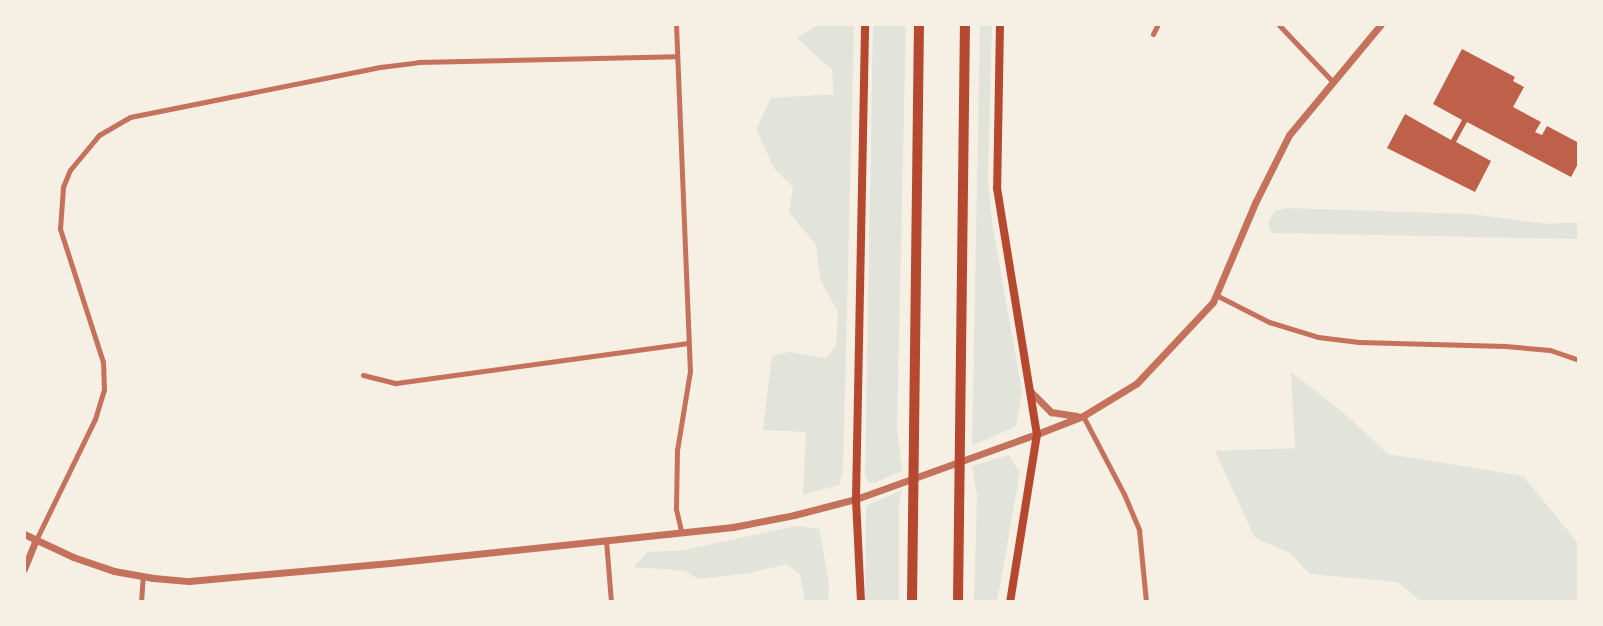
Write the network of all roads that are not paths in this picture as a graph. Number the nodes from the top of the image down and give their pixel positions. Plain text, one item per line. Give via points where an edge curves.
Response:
1 (676, 24) edge
2 (865, 24) edge
3 (919, 24) edge
4 (965, 24) edge
5 (1000, 24) edge
6 (1158, 24) edge
7 (1278, 24) edge
8 (1381, 24) edge
9 (1153, 34) dead end
10 (676, 56) junction
11 (1333, 82) junction
12 (1216, 295) junction
13 (688, 343) junction
14 (1579, 360) edge
15 (363, 375) dead end
16 (1030, 390) junction
17 (1083, 416) junction
18 (1037, 434) junction
19 (856, 499) junction
20 (681, 531) junction
21 (24, 534) edge
22 (36, 540) junction
23 (606, 540) junction
24 (24, 569) edge
25 (143, 576) junction
26 (141, 602) edge
27 (611, 602) edge
28 (861, 602) edge
29 (912, 602) edge
30 (958, 602) edge
31 (1010, 602) edge
32 (1146, 602) edge

1 - 10 street
2 - 19 main road
3 - 29 highway
4 - 30 highway
5 - 16 main road via 997,188
6 - 9 street
7 - 11 street
8 - 11 street
10 - 13 street
10 - 22 street via 418,62 130,117 99,135 81,153 63,187 60,229 103,362 104,390
11 - 12 street via 1289,135
12 - 14 street via 1269,322 1318,337 1535,349
12 - 17 street via 1137,383
13 - 15 street via 396,383
13 - 20 street via 690,371 677,450
16 - 17 street via 1051,412
16 - 18 main road
17 - 18 street
17 - 32 street via 1139,530
18 - 19 street
18 - 31 main road
19 - 20 street via 748,524
19 - 28 main road
20 - 23 street
21 - 22 street
22 - 24 street
22 - 25 street via 73,557
23 - 25 street via 189,581
23 - 27 street
25 - 26 street

